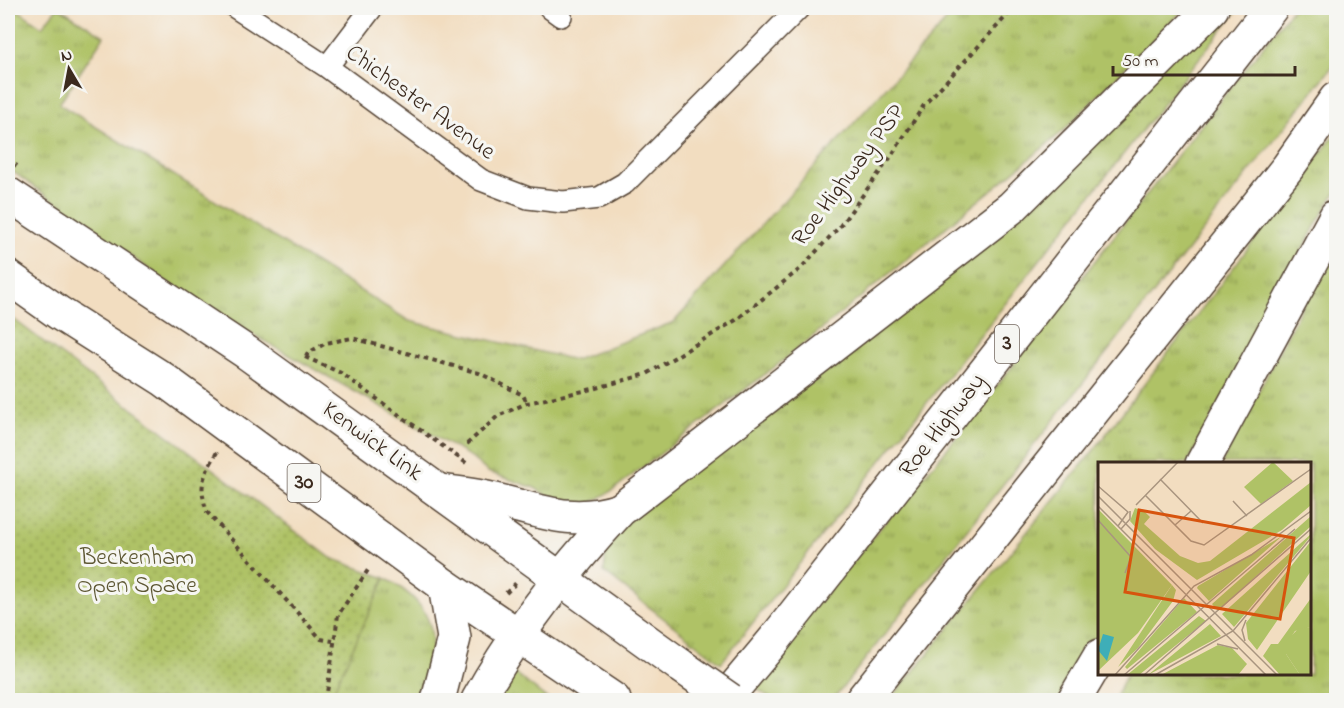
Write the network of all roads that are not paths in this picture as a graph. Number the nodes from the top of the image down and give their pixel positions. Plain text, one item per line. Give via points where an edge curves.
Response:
1 (236, 8) edge
2 (372, 8) edge
3 (799, 8) edge
4 (1212, 8) edge
5 (1271, 8) edge
6 (327, 67) junction
7 (1336, 99) edge
8 (8, 194) edge
9 (1336, 216) edge
10 (8, 277) edge
11 (1203, 462) edge
12 (440, 491) junction
13 (620, 510) junction
14 (561, 577) junction
15 (445, 586) junction
16 (518, 634) junction
17 (1098, 659) edge
18 (1111, 675) edge
19 (438, 700) edge
20 (477, 700) edge
21 (614, 700) edge
22 (724, 700) edge
23 (730, 700) edge
24 (862, 700) edge
25 (1074, 700) edge
26 (1098, 700) edge

1 - 6 street, Chichester Avenue
2 - 6 street
3 - 6 street, Chichester Avenue via 625,183 599,198 562,202 528,198 481,180
4 - 13 highway via 1003,214
5 - 22 highway, Roe Highway / 3
7 - 24 highway via 1288,167
8 - 12 highway, Kenwick Link via 246,352
9 - 11 highway
10 - 15 highway, 30 via 163,379
12 - 13 highway via 571,519
12 - 14 highway, Kenwick Link
13 - 14 highway
14 - 16 highway
14 - 23 highway, Kenwick Link, bridge
15 - 16 highway, 30
15 - 19 highway via 454,638
16 - 20 highway
16 - 21 highway, 30
17 - 25 highway
18 - 26 highway

